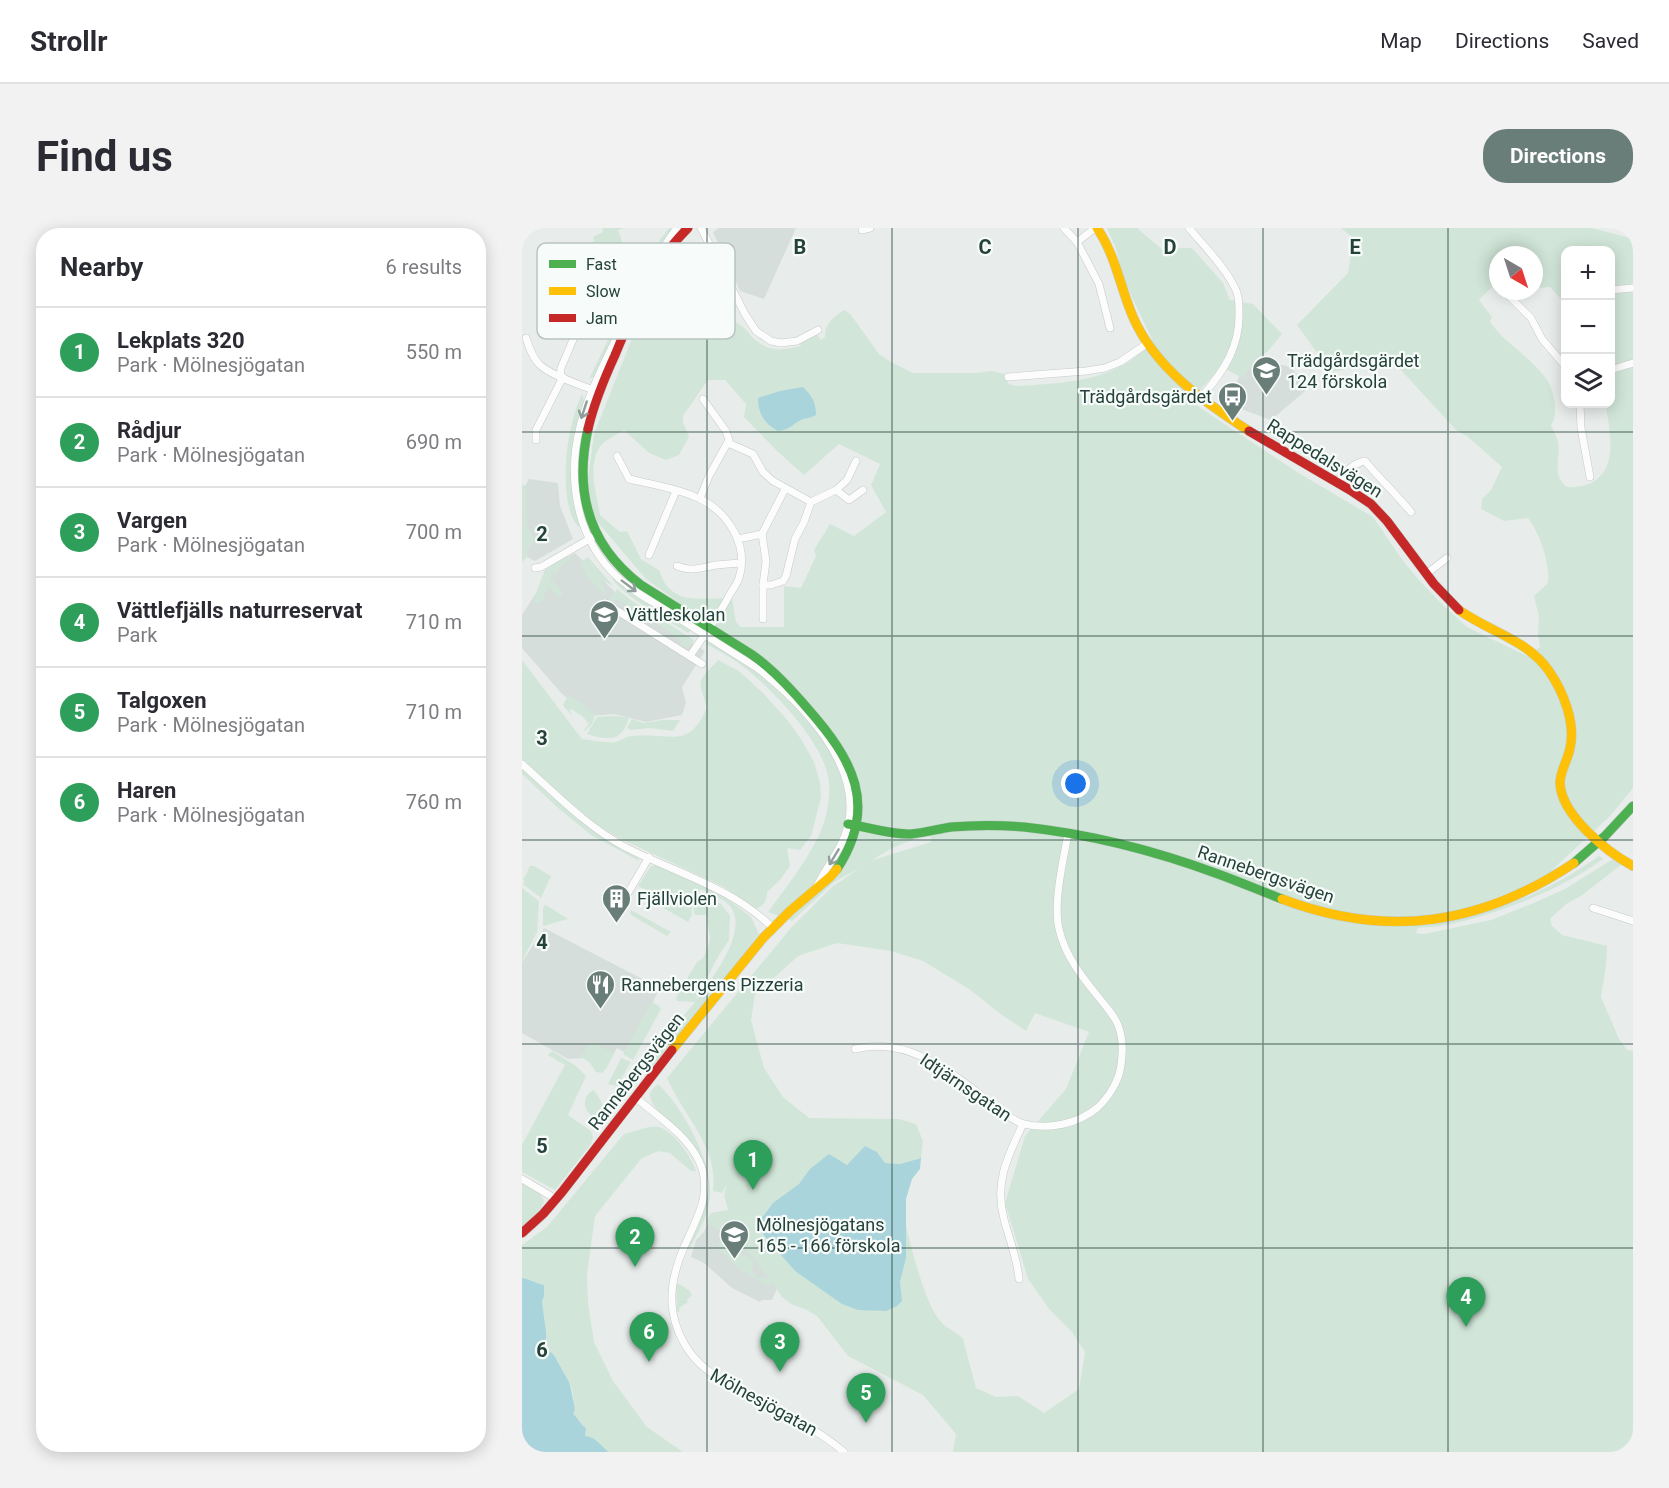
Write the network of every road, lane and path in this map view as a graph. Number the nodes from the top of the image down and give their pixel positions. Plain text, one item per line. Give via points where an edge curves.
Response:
1 (678, 228) edge
2 (688, 228) edge
3 (701, 228) edge
4 (1064, 228) edge
5 (1096, 228) edge
6 (1189, 228) edge
7 (1077, 242) junction
8 (666, 243) edge
9 (673, 243) edge
10 (709, 243) edge
11 (1633, 288) edge
12 (1615, 290) edge
13 (735, 294) edge
14 (1513, 300) edge
15 (1110, 328) dead end
16 (818, 330) dead end
17 (526, 338) dead end
18 (573, 339) edge
19 (619, 339) edge
20 (622, 339) edge
21 (1148, 343) junction
22 (1561, 361) edge
23 (1633, 363) edge
24 (1615, 369) edge
25 (561, 377) junction
26 (1008, 377) dead end
27 (596, 391) junction
28 (1202, 397) junction
29 (702, 399) dead end
30 (1580, 408) edge
31 (536, 440) dead end
32 (728, 443) junction
33 (618, 456) dead end
34 (856, 461) dead end
35 (1590, 477) dead end
36 (1338, 482) junction
37 (785, 489) junction
38 (836, 490) junction
39 (863, 490) dead end
40 (676, 491) junction
41 (700, 498) junction
42 (811, 502) junction
43 (1411, 512) dead end
44 (762, 534) junction
45 (592, 537) junction
46 (738, 539) junction
47 (649, 555) dead end
48 (1447, 558) dead end
49 (741, 563) junction
50 (677, 566) dead end
51 (535, 568) dead end
52 (1426, 574) junction
53 (763, 585) junction
54 (605, 603) dead end
55 (763, 620) dead end
56 (707, 631) junction
57 (690, 656) junction
58 (702, 664) dead end
59 (522, 764) edge
60 (1633, 806) edge
61 (852, 825) junction
62 (1068, 834) junction
63 (1600, 842) junction
64 (649, 857) junction
65 (1633, 866) edge
66 (621, 904) dead end
67 (1593, 908) dead end
68 (1633, 921) edge
69 (774, 927) junction
70 (855, 1049) dead end
71 (635, 1097) junction
72 (1023, 1124) junction
73 (522, 1179) edge
74 (556, 1199) junction
75 (522, 1233) edge
76 (1020, 1279) dead end
77 (844, 1452) edge

1 - 8 street
2 - 9 street
3 - 10 street
4 - 7 street
5 - 7 street, Rappedalsvägen
5 - 21 street, Rappedalsvägen via 1108,246 1131,313
6 - 28 street via 1235,288 1239,307 1239,329 1232,352
7 - 15 street via 1099,284
11 - 12 street
13 - 16 street via 756,331 771,341 797,341
14 - 22 street via 1531,318
17 - 25 street via 538,363
18 - 25 street
19 - 27 street
20 - 27 street
21 - 26 street via 1105,368
21 - 28 street, Rappedalsvägen via 1169,369
23 - 24 street
25 - 27 street
25 - 31 street via 536,430
27 - 45 street via 581,473
28 - 36 street, Rappedalsvägen via 1233,421
29 - 32 street via 726,431
30 - 35 street
32 - 37 street via 753,454 763,472
32 - 41 street
33 - 40 street via 629,478
34 - 38 street via 847,480
36 - 43 street via 1365,461
36 - 52 street, Rappedalsvägen via 1378,510
37 - 42 street
37 - 44 street
38 - 39 street via 849,500
38 - 42 street
40 - 41 street
40 - 47 street
41 - 46 street via 724,517
42 - 53 street via 795,539 786,576 783,581
44 - 46 street
44 - 53 street via 766,561
45 - 51 street
45 - 56 street via 642,586
46 - 49 street
48 - 52 street
49 - 50 street via 696,570
49 - 56 street via 739,579
52 - 63 street, Rappedalsvägen via 1472,620 1511,639 1545,664 1572,723 1569,753 1561,772 1563,798
53 - 55 street
54 - 57 street
56 - 57 street
56 - 61 street via 765,666 831,735 854,778 858,798
57 - 58 street
59 - 64 street via 598,830
60 - 63 street, Rannebergsvägen
61 - 62 street, Rannebergsvägen via 905,834 956,826 987,826
61 - 69 street, Rannebergsvägen via 847,851 828,881
62 - 63 street, Rannebergsvägen via 1168,857 1325,913 1393,922 1456,916 1504,902 1556,875
62 - 72 street, Idtjärnsgatan via 1056,918 1068,956 1118,1023 1122,1038 1120,1071 1106,1099 1081,1118 1056,1125
63 - 65 street, Rappedalsvägen
64 - 66 street
64 - 69 street via 710,884
67 - 68 street
69 - 71 street, Rannebergsvägen
70 - 72 street, Idtjärnsgatan via 890,1047 926,1057
71 - 74 street, Rannebergsvägen
71 - 77 street, Mölnesjögatan via 684,1140 703,1173 701,1208 677,1264 671,1290 674,1319 685,1346 712,1374 814,1429
72 - 76 street via 1004,1167 1000,1191
73 - 74 street
74 - 75 street, Rannebergsvägen

